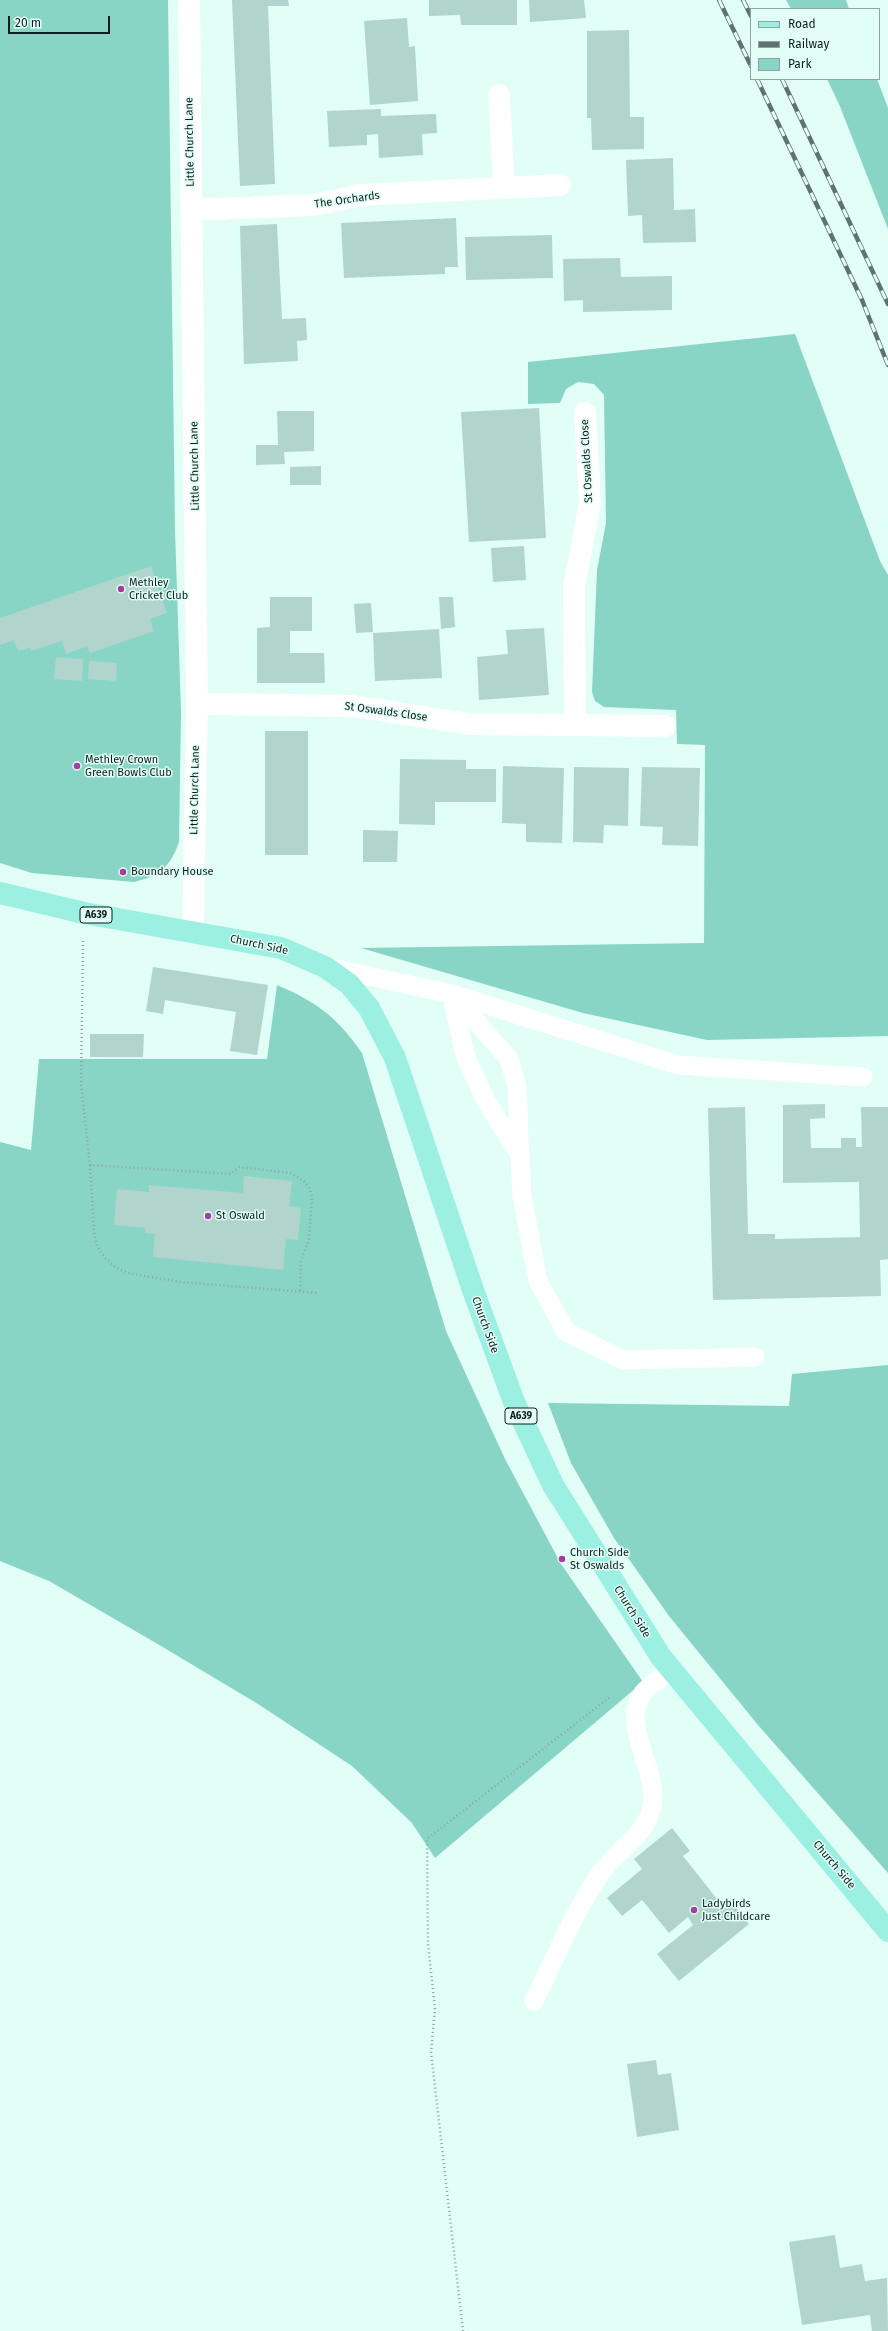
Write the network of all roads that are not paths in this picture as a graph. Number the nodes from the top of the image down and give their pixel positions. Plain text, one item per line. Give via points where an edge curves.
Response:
1 (189, 0) edge
2 (499, 95) dead end
3 (560, 185) dead end
4 (504, 188) junction
5 (191, 210) junction
6 (585, 413) dead end
7 (197, 704) junction
8 (575, 724) junction
9 (665, 726) dead end
10 (0, 893) edge
11 (193, 932) junction
12 (325, 967) junction
13 (452, 994) junction
14 (863, 1077) dead end
15 (521, 1157) junction
16 (755, 1357) dead end
17 (671, 1670) junction
18 (888, 1931) edge
19 (534, 2001) dead end

1 - 5 street, Little Church Lane
2 - 4 street
3 - 4 street, The Orchards
4 - 5 street, The Orchards via 361,196 314,205
5 - 7 street, Little Church Lane
6 - 8 street, St Oswalds Close via 590,503 574,587
7 - 8 street, St Oswalds Close via 352,706 470,724
7 - 11 street, Little Church Lane
8 - 9 street, St Oswalds Close
10 - 11 main road, Church Side / A639 via 84,913
11 - 12 main road, Church Side / A639 via 281,948
12 - 13 lane
12 - 17 main road, Church Side / A639 via 349,984 369,1008 395,1058 491,1342 514,1402 554,1485
13 - 14 lane via 678,1064
13 - 15 lane via 465,1055 486,1101
13 - 15 lane via 509,1059 517,1087
15 - 16 lane via 522,1196 538,1281 566,1332 623,1360
17 - 18 main road, Church Side / A639
17 - 19 lane via 644,1692 635,1714 651,1782 653,1798 650,1813 643,1827 615,1855 590,1890

